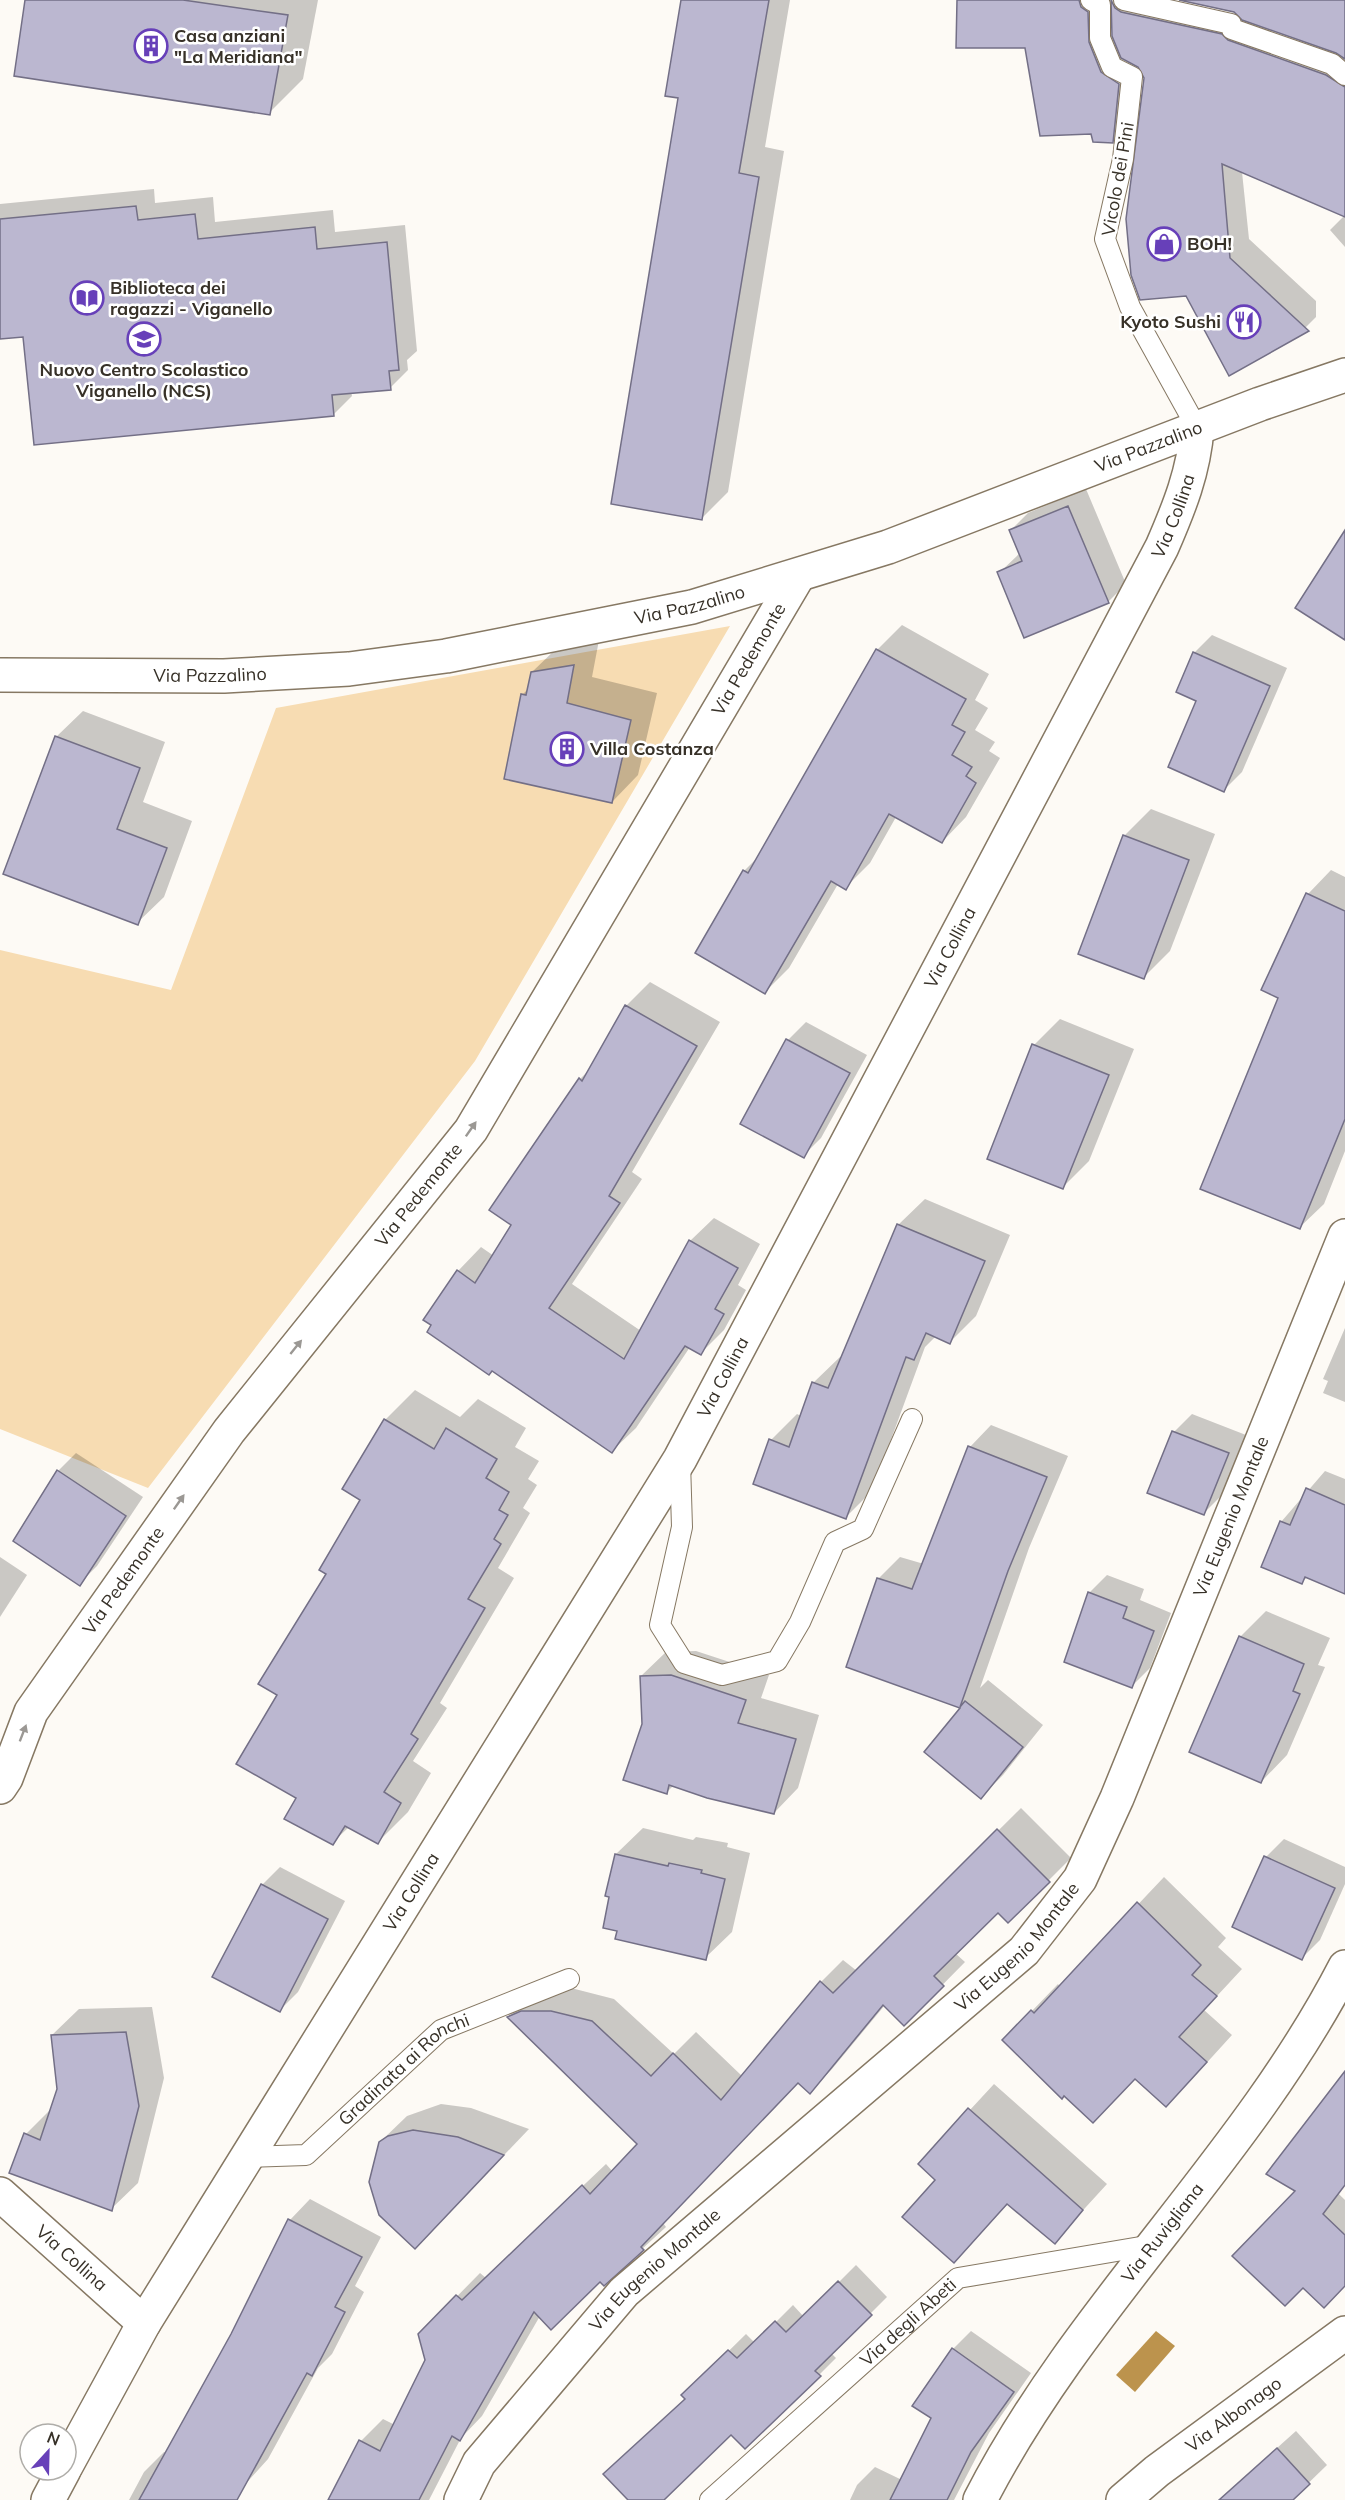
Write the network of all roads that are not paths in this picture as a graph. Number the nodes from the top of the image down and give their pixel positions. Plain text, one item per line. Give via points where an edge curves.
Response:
1 (1091, 0) edge
2 (1124, 0) edge
3 (1345, 75) edge
4 (1342, 373) edge
5 (1197, 428) junction
6 (798, 576) junction
7 (0, 675) edge
8 (1345, 1236) edge
9 (912, 1419) dead end
10 (680, 1459) junction
11 (2, 1779) edge
12 (1345, 1967) edge
13 (569, 1979) dead end
14 (247, 2157) junction
15 (0, 2194) edge
16 (1152, 2245) junction
17 (144, 2323) junction
18 (1345, 2333) edge
19 (78, 2444) edge
20 (58, 2482) edge
21 (48, 2500) edge
22 (461, 2500) edge
23 (711, 2500) edge
24 (980, 2500) edge
25 (1124, 2500) edge

1 - 5 lane, Vicolo dei Pini via 1100,5 1100,38 1112,67 1132,77 1124,159 1105,239 1130,307
2 - 3 lane via 1232,24 1232,29 1332,64
4 - 5 street, Via Pazzalino
5 - 6 street, Via Pazzalino via 888,547
5 - 10 street, Via Collina via 1195,456 1183,497 1162,547
6 - 7 street, Via Pazzalino via 692,607 566,634 350,669 224,676
11 -> 6 street, Via Pedemonte via 31,1712 229,1431 471,1130
8 - 22 street, Via Eugenio Montale via 1117,1798 1080,1880 1024,1951 624,2292 479,2463
9 - 10 lane, Via Collina via 863,1529 835,1542 801,1622 777,1661 722,1675 684,1664 660,1625 682,1527
10 - 14 street, Via Collina
12 - 16 street, Via Ruvigliana via 1287,2068
13 - 14 lane, Gradinata ai Ronchi via 441,2030 306,2155
14 - 17 street, Via Collina
15 - 17 street, Via Collina
16 - 23 lane, Via degli Abeti via 958,2278
16 - 24 street, Via Ruvigliana via 1056,2373
17 - 19 street, Via Collina
18 - 25 street, Via Albonago via 1157,2471
20 - 21 street, Via Collina

